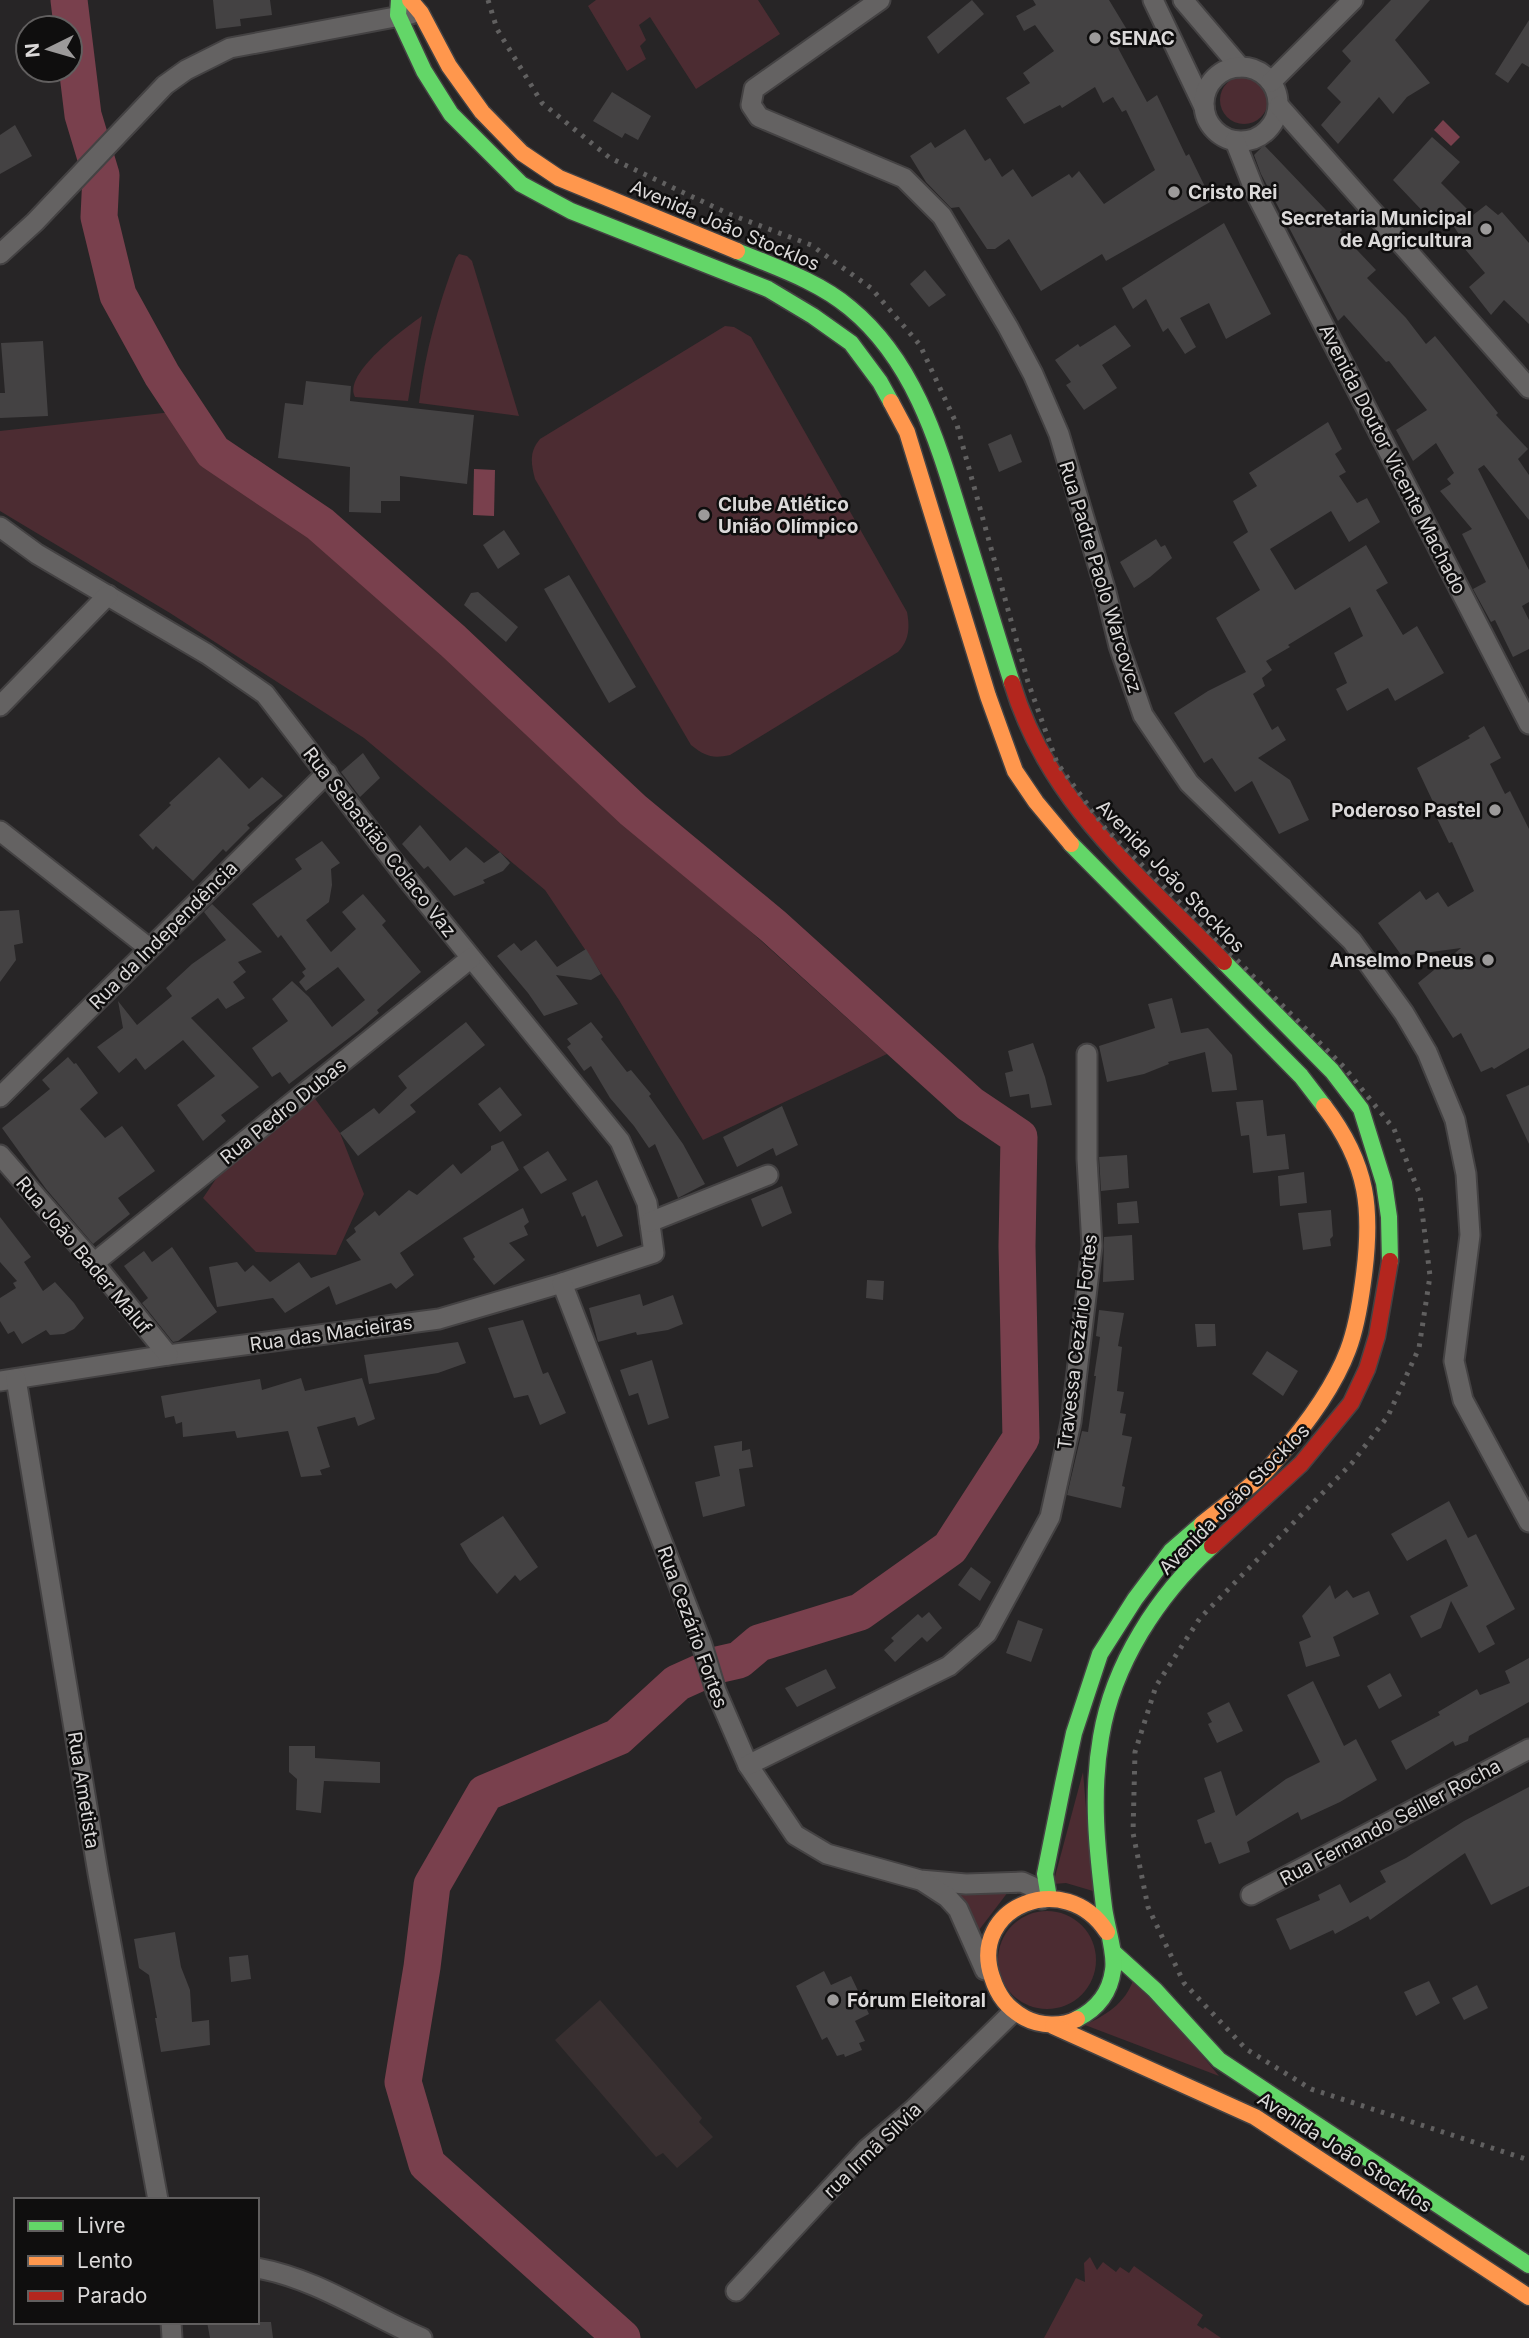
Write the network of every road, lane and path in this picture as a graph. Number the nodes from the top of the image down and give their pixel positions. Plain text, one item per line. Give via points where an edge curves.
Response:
1 (880, 0) edge
2 (1153, 0) edge
3 (1183, 0) edge
4 (1353, 0) edge
5 (407, 7) edge
6 (1240, 67) junction
7 (1271, 82) junction
8 (1279, 106) junction
9 (1204, 107) junction
10 (1269, 129) junction
11 (1305, 136) junction
12 (1242, 141) junction
13 (0, 254) edge
14 (1529, 387) edge
15 (0, 527) edge
16 (108, 596) junction
17 (0, 706) edge
18 (1529, 724) edge
19 (327, 773) junction
20 (0, 831) edge
21 (149, 948) junction
22 (471, 958) junction
23 (1087, 1054) dead end
24 (0, 1097) edge
25 (0, 1154) edge
26 (768, 1175) dead end
27 (650, 1222) junction
28 (654, 1253) joint
29 (94, 1263) junction
30 (562, 1283) junction
31 (168, 1355) junction
32 (8, 1380) edge
33 (1529, 1522) edge
34 (1529, 1749) edge
35 (748, 1765) junction
36 (920, 1880) junction
37 (1251, 1895) dead end
38 (1046, 1899) junction
39 (1107, 1932) junction
40 (1114, 1952) junction
41 (991, 1984) junction
42 (1012, 2013) junction
43 (1052, 2026) junction
44 (158, 2198) edge
45 (1529, 2266) edge
46 (259, 2268) edge
47 (736, 2291) dead end
48 (1529, 2297) edge
49 (422, 2338) edge

1 - 33 street, Rua Padre Paolo Warcovcz via 754,89 751,105 759,117 904,178 942,216 1015,339 1059,434 1143,715 1189,783 1352,941 1427,1052 1455,1119 1466,1174 1469,1235 1454,1361 1463,1400
2 - 9 street
3 - 6 street
4 - 7 street
5 - 13 street via 230,48 186,70 165,85
5 - 38 main road, Avenida João Stocklos via 424,71 451,114 521,184 571,211 768,289 851,343 880,382 907,432 1015,771 1064,837 1301,1076 1356,1159 1368,1204 1368,1245 1360,1306 1348,1350 1325,1395 1274,1463 1171,1551 1100,1654 1074,1733 1045,1874
5 - 39 main road, Avenida João Stocklos via 482,112 522,153 559,178 804,279 850,308 884,343 912,384 939,447 1019,708 1051,776 1101,837 1332,1071 1362,1110 1389,1205 1391,1252 1384,1310 1371,1357 1352,1401 1324,1440 1189,1567 1125,1666 1099,1739 1094,1773
6 - 7 street via 1252,68
6 - 9 street via 1210,83
7 - 8 street
8 - 10 street
8 - 11 street
9 - 12 street via 1214,129 1223,137
10 - 11 street
10 - 12 street via 1260,137
11 - 14 street
12 - 18 street, Avenida Doutor Vicente Machado via 1256,194
15 - 16 street, Rua Sebastião Colaco Vaz
16 - 17 street
16 - 19 street, Rua Sebastião Colaco Vaz via 265,694
19 - 21 street, Rua da Independência
19 - 22 street, Rua Sebastião Colaco Vaz
20 - 21 street
21 - 24 street, Rua da Independência
22 - 27 street, Rua Sebastião Colaco Vaz via 620,1141 647,1203
22 - 29 street, Rua Pedro Dubas
23 - 35 street, Travessa Cezário Fortes via 1092,1246 1071,1422 1049,1517 987,1633 970,1650 950,1666
25 - 29 street, Rua João Bader Maluf
26 - 27 street
27 - 28 street, Rua Sebastião Colaco Vaz
28 - 30 street, Rua das Macieiras
29 - 31 street, Rua João Bader Maluf
30 - 31 street, Rua das Macieiras via 439,1319
30 - 35 street, Rua Cezário Fortes
31 - 32 street, Rua das Macieiras
32 - 44 street, Rua Ametista
34 - 37 street, Rua Fernando Seiller Rocha
35 - 36 street, Rua Cezário Fortes via 795,1835 827,1854
36 - 38 street, Rua Cezário Fortes via 1022,1882
36 - 41 street, Rua Cezário Fortes via 958,1909
38 - 39 main road, Avenida João Stocklos via 1077,1904 1094,1915
38 - 41 main road via 1018,1907 1002,1920 991,1938 987,1958
39 - 40 main road, Avenida João Stocklos
40 - 43 main road, Avenida João Stocklos via 1106,1994 1092,2011 1073,2022
40 - 45 main road, Avenida João Stocklos via 1139,1971 1220,2060
41 - 42 main road
42 - 43 main road, Avenida João Stocklos via 1031,2023
42 - 47 street, rua Irmã Silvia via 867,2149
43 - 48 main road, Avenida João Stocklos via 1255,2117
46 - 49 street via 317,2285

